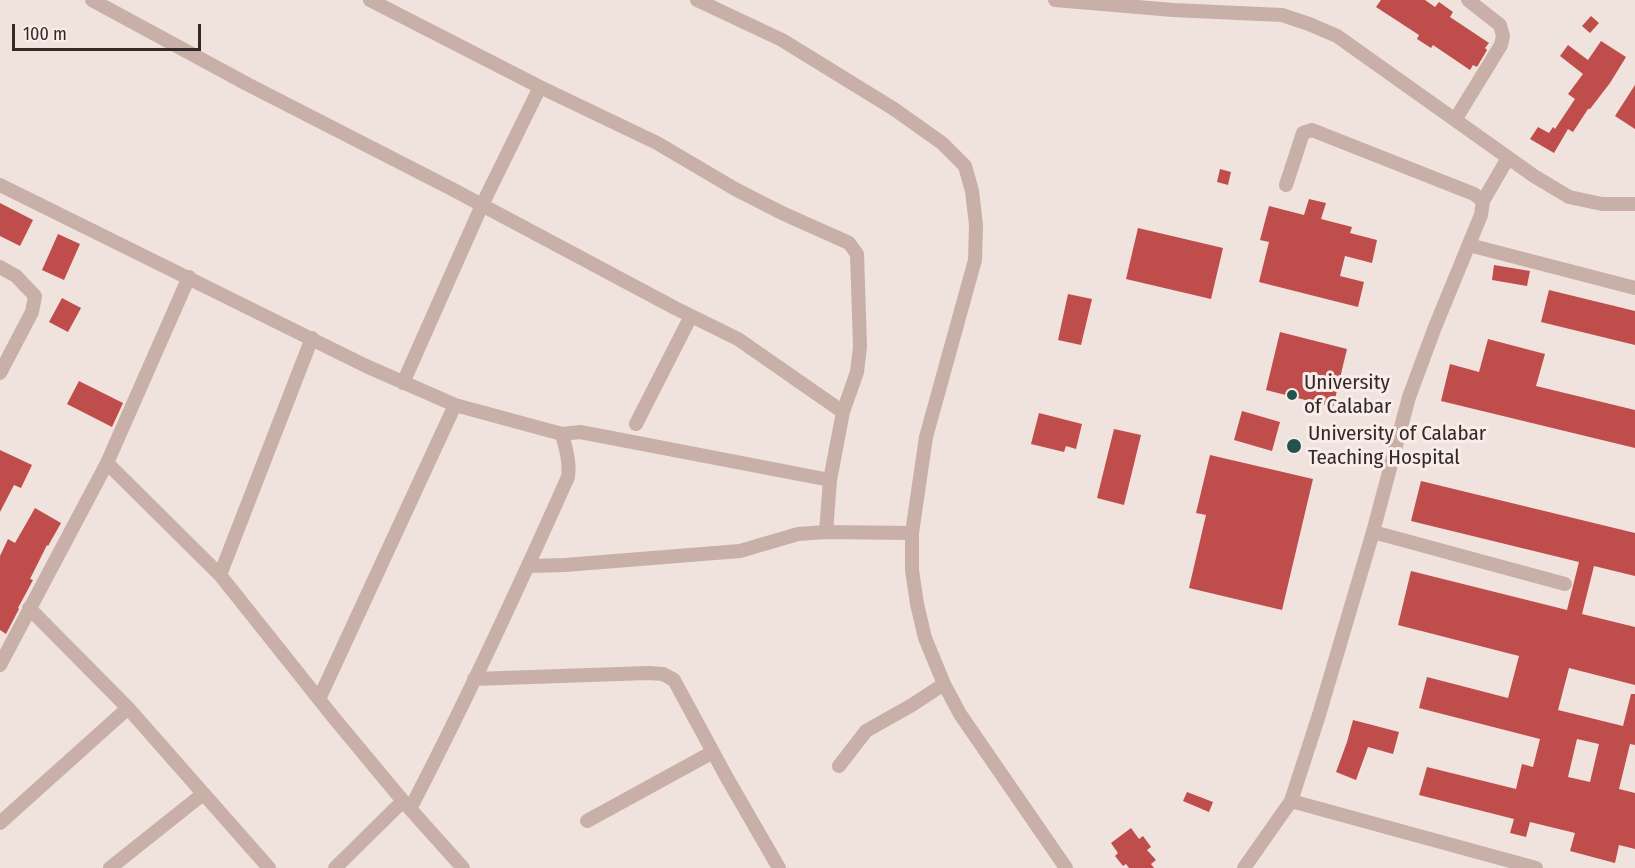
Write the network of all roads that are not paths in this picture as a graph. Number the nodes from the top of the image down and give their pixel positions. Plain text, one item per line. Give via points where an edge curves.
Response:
1 (92, 0) edge
2 (370, 0) edge
3 (697, 0) edge
4 (1055, 0) edge
5 (1468, 0) edge
6 (540, 87) junction
7 (1455, 120) junction
8 (1508, 158) junction
9 (0, 185) edge
10 (1286, 185) dead end
11 (1483, 201) junction
12 (1635, 204) edge
13 (482, 205) junction
14 (1469, 245) junction
15 (0, 267) edge
16 (189, 277) junction
17 (1635, 288) edge
18 (690, 316) junction
19 (312, 338) junction
20 (0, 373) edge
21 (403, 383) junction
22 (454, 405) junction
23 (843, 412) junction
24 (636, 424) dead end
25 (562, 434) junction
26 (107, 463) junction
27 (830, 480) junction
28 (826, 532) junction
29 (1373, 532) junction
30 (912, 533) junction
31 (529, 566) junction
32 (220, 575) junction
33 (1565, 584) dead end
34 (29, 608) junction
35 (0, 665) edge
36 (474, 679) junction
37 (944, 684) junction
38 (319, 699) junction
39 (128, 708) junction
40 (713, 752) junction
41 (839, 766) dead end
42 (204, 794) junction
43 (1291, 801) junction
44 (407, 805) junction
45 (587, 821) dead end
46 (0, 823) edge
47 (110, 868) edge
48 (269, 868) edge
49 (335, 868) edge
50 (463, 868) edge
51 (779, 868) edge
52 (1066, 868) edge
53 (1246, 868) edge
54 (1536, 868) edge

1 - 13 street
2 - 6 street
3 - 30 street via 782,40 863,90 942,143 965,166 976,225 975,260 926,437
4 - 7 street via 1282,15 1336,36
5 - 7 street via 1500,25 1503,36
6 - 13 street
6 - 23 street via 657,143 782,213 849,243 857,254 860,347 857,372
7 - 8 street
8 - 11 street
8 - 12 street via 1569,197 1602,204
9 - 16 street
10 - 11 street via 1304,133 1312,130 1474,194
11 - 14 street
13 - 18 street
13 - 21 street
14 - 17 street
14 - 29 street via 1409,397
15 - 20 street via 16,276 35,296 32,312
16 - 19 street
16 - 26 street
18 - 23 street via 738,339
18 - 24 street
19 - 21 street
19 - 32 street
21 - 22 street
22 - 25 street
22 - 38 street
23 - 27 street
25 - 27 street via 580,432
25 - 31 street via 568,477
26 - 32 street
26 - 34 street
27 - 28 street
28 - 30 street
28 - 31 street via 798,534 740,551
29 - 33 street
29 - 43 street
30 - 37 street via 917,604 925,638
31 - 36 street
32 - 38 street
34 - 35 street
34 - 39 street
36 - 40 street via 663,674 674,680
36 - 44 street
37 - 41 street via 866,730
37 - 52 street via 960,714
38 - 44 street
39 - 42 street
39 - 46 street
40 - 45 street
40 - 51 street
42 - 47 street
42 - 48 street
43 - 53 street
43 - 54 street
44 - 49 street
44 - 50 street

